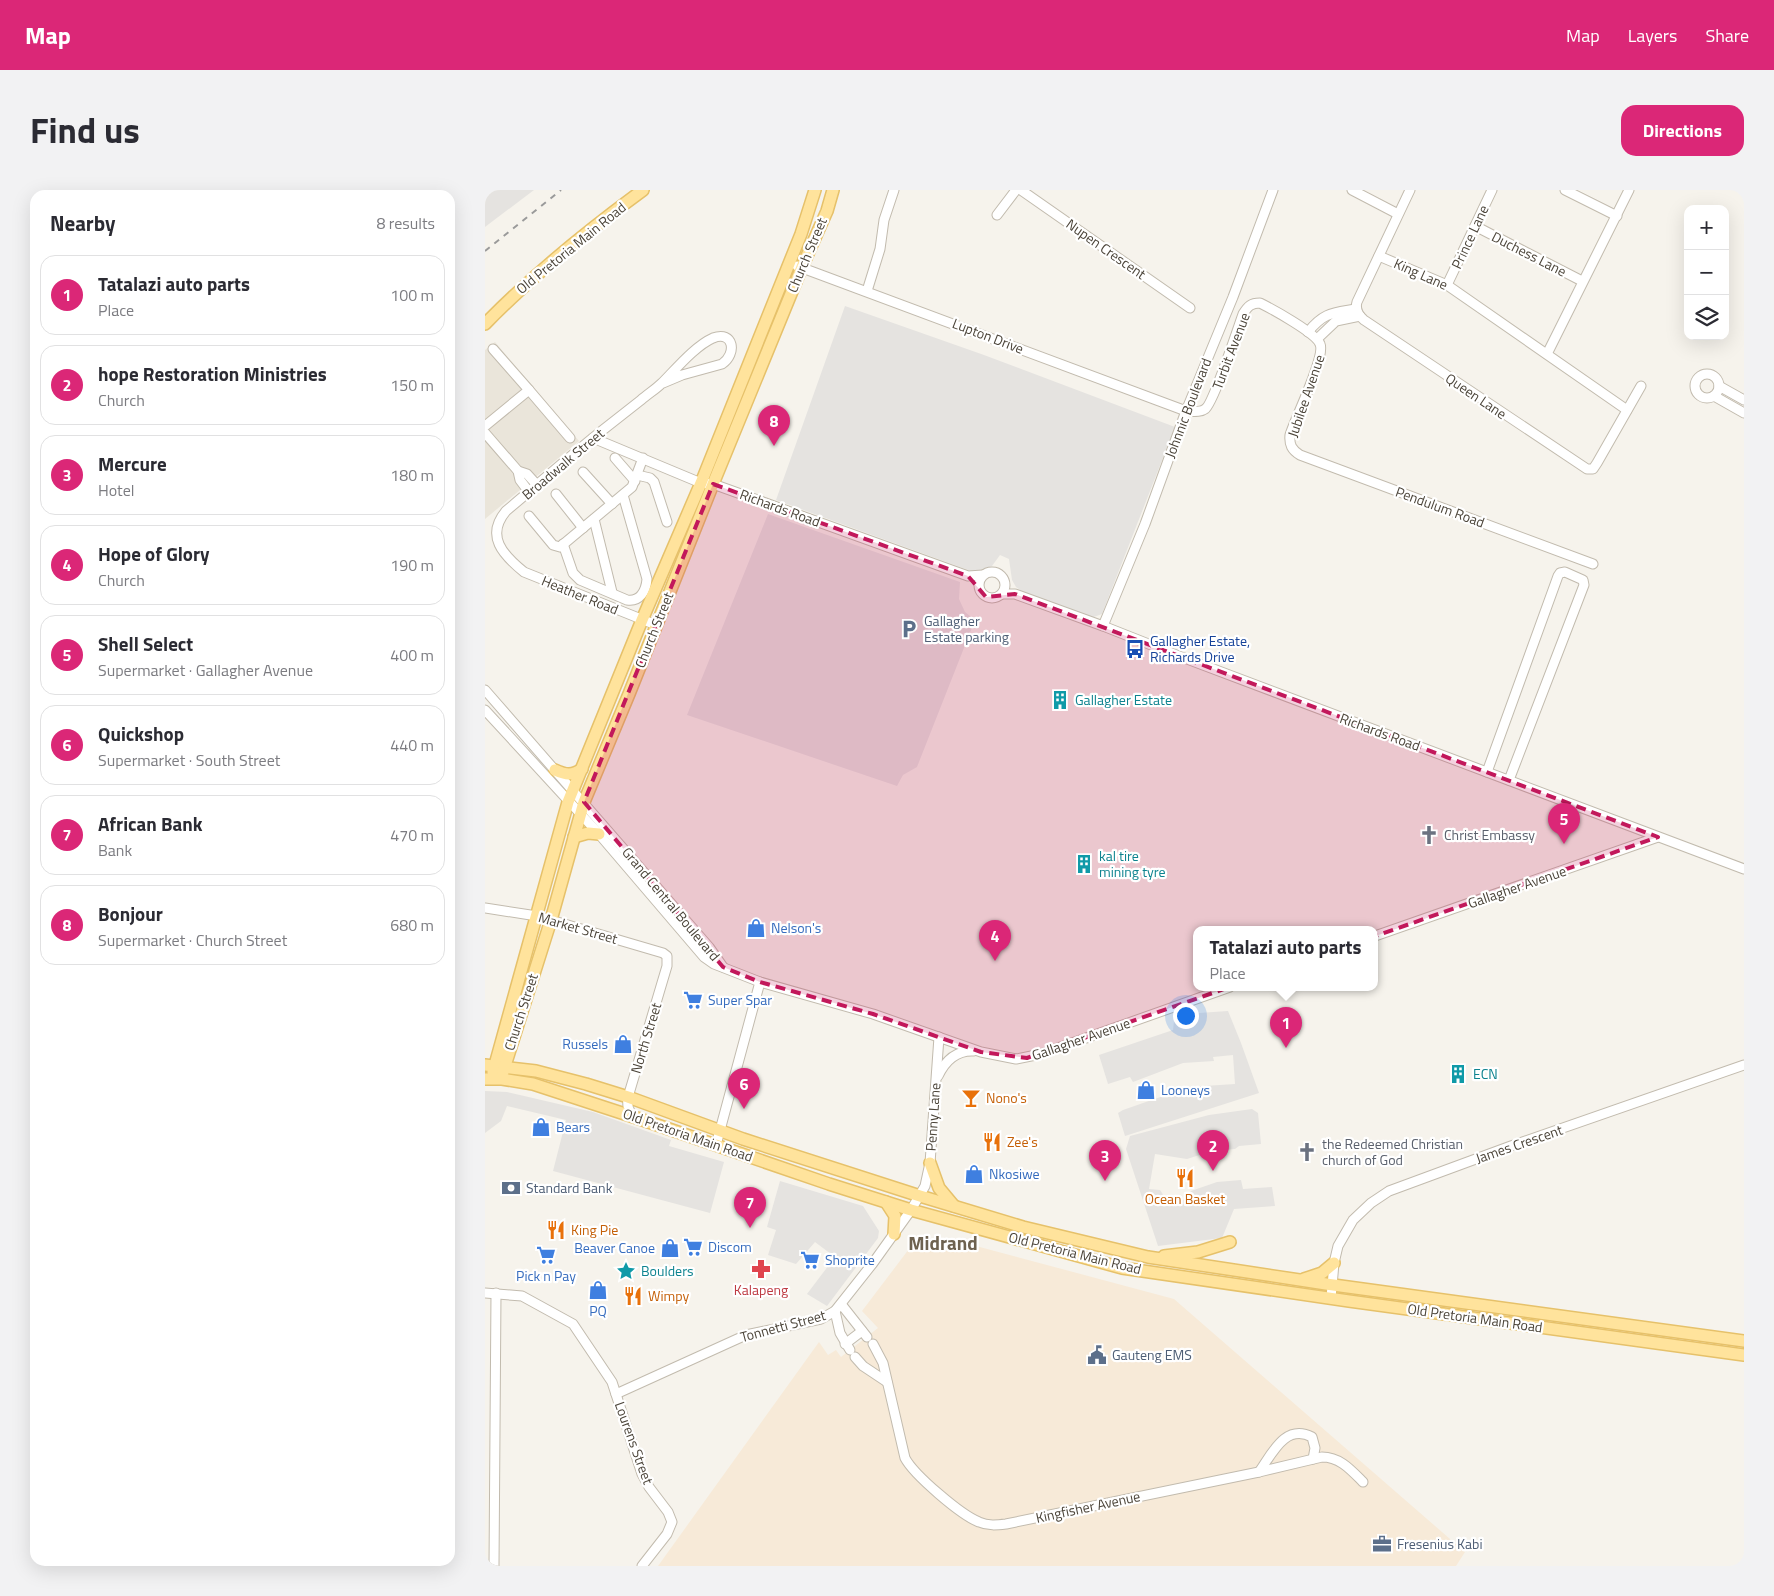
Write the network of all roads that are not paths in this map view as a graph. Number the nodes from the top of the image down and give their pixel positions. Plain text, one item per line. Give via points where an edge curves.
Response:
1 (643, 190) edge
2 (815, 190) edge
3 (833, 190) edge
4 (894, 190) edge
5 (1016, 190) edge
6 (1021, 190) edge
7 (1273, 190) edge
8 (1352, 190) edge
9 (1410, 190) edge
10 (1492, 190) edge
11 (1565, 190) edge
12 (1629, 190) edge
13 (1398, 214) junction
14 (997, 215) dead end
15 (1617, 216) junction
16 (1475, 226) junction
17 (1379, 256) junction
18 (789, 263) junction
19 (802, 267) junction
20 (1583, 281) junction
21 (1447, 285) junction
22 (867, 291) junction
23 (499, 308) junction
24 (1190, 308) dead end
25 (1358, 312) junction
26 (485, 317) edge
27 (485, 324) edge
28 (1308, 332) junction
29 (1319, 342) junction
30 (493, 349) dead end
31 (1547, 354) junction
32 (663, 383) junction
33 (1641, 386) dead end
34 (1719, 386) junction
35 (529, 390) junction
36 (1714, 396) junction
37 (1744, 400) edge
38 (1627, 410) junction
39 (1186, 411) junction
40 (1744, 413) edge
41 (485, 426) edge
42 (485, 433) edge
43 (570, 438) dead end
44 (593, 438) junction
45 (1290, 446) joint
46 (615, 458) dead end
47 (643, 458) junction
48 (518, 471) junction
49 (583, 472) dead end
50 (636, 478) junction
51 (707, 483) junction
52 (537, 485) junction
53 (529, 492) junction
54 (555, 494) dead end
55 (623, 495) junction
56 (612, 504) junction
57 (529, 516) dead end
58 (594, 519) junction
59 (667, 522) dead end
60 (583, 528) junction
61 (563, 544) junction
62 (507, 558) joint
63 (1593, 564) dead end
64 (983, 575) junction
65 (968, 576) junction
66 (979, 587) junction
67 (1004, 590) junction
68 (612, 592) junction
69 (642, 620) junction
70 (656, 625) junction
71 (1103, 626) junction
72 (485, 690) edge
73 (485, 710) edge
74 (582, 769) junction
75 (555, 770) junction
76 (1487, 772) junction
77 (1509, 780) junction
78 (573, 790) junction
79 (568, 802) junction
80 (584, 802) junction
81 (580, 815) junction
82 (599, 834) junction
83 (574, 837) junction
84 (1658, 837) junction
85 (1744, 869) edge
86 (485, 908) edge
87 (537, 916) junction
88 (551, 920) junction
89 (1378, 935) edge
90 (668, 958) joint
91 (723, 967) junction
92 (760, 982) junction
93 (1218, 991) edge
94 (939, 1037) junction
95 (981, 1052) junction
96 (494, 1065) edge
97 (1744, 1065) edge
98 (493, 1079) edge
99 (935, 1083) junction
100 (628, 1097) junction
101 (634, 1116) junction
102 (721, 1130) junction
103 (716, 1145) junction
104 (930, 1163) junction
105 (920, 1196) junction
106 (886, 1202) junction
107 (954, 1206) junction
108 (911, 1210) junction
109 (894, 1234) junction
110 (1230, 1242) dead end
111 (1148, 1257) junction
112 (1333, 1263) junction
113 (1292, 1280) junction
114 (1332, 1285) junction
115 (485, 1293) edge
116 (495, 1293) junction
117 (1331, 1298) junction
118 (838, 1308) junction
119 (867, 1337) junction
120 (1744, 1341) edge
121 (850, 1350) junction
122 (1744, 1355) edge
123 (887, 1382) junction
124 (616, 1394) junction
125 (1313, 1459) junction
126 (1259, 1472) junction
127 (1363, 1482) dead end
128 (494, 1566) edge
129 (643, 1566) edge

1 - 23 main road, Old Pretoria Main Road via 574,243
2 - 18 main road, Church Street
3 - 19 main road, Church Street
4 - 22 street
5 - 14 street
6 - 24 street, Nupen Crescent
7 - 39 street, Johnnic Boulevard
8 - 13 street
9 - 13 street, King Lane
10 - 16 street, Prince Lane
11 - 15 street
12 - 15 street
13 - 17 street, King Lane
15 - 20 street
16 - 20 street, Duchess Lane
16 - 21 street, Prince Lane
17 - 21 street, King Lane
17 - 25 street via 1357,302
18 - 19 street, Lupton Drive
18 - 51 main road, Church Street
19 - 22 street, Lupton Drive
19 - 51 main road, Church Street
20 - 31 street
21 - 31 street, King Lane
22 - 39 street, Lupton Drive
23 - 26 main road, Old Pretoria Main Road
23 - 27 main road, Old Pretoria Main Road
25 - 28 street via 1332,313 1318,320
25 - 29 street via 1336,321
25 - 38 street, Queen Lane via 1587,469 1597,463
28 - 29 street
28 - 39 street, Turbit Avenue via 1260,302 1248,306 1207,408
29 - 45 street, Jubilee Avenue via 1320,360 1290,435
30 - 35 street
31 - 38 street, King Lane
32 - 32 street, Broadwalk Street via 707,342 722,336 731,343 731,355 722,364
32 - 44 street, Broadwalk Street
33 - 38 street
34 - 36 street
34 - 36 street via 1717,378 1711,375 1704,374 1697,379 1698,394 1706,398
34 - 37 street
35 - 41 street
35 - 43 street
36 - 40 street
39 - 71 street, Johnnic Boulevard
42 - 48 street
44 - 47 street, Richards Road
44 - 52 street, Broadwalk Street
45 - 63 street, Pendulum Road via 1300,455
46 - 50 street
47 - 50 street
47 - 51 street, Richards Road
48 - 52 street via 527,474
48 - 53 street
49 - 56 street
50 - 55 street
50 - 59 street via 650,478 654,482
51 - 65 street, Richards Road
51 - 69 main road, Church Street
51 - 70 main road, Church Street
52 - 53 street, Broadwalk Street
53 - 62 street, Broadwalk Street via 499,519 496,527 495,537
54 - 60 street
55 - 56 street
55 - 68 street via 647,583 639,598 633,600
56 - 58 street
57 - 61 street via 553,545 559,547
58 - 60 street
58 - 68 street
60 - 61 street
61 - 68 street via 575,576
62 - 69 street, Heather Road via 524,572
64 - 65 street, Richards Road
64 - 66 street
64 - 67 street via 990,572 999,574 1003,577
65 - 66 street, Richards Road
66 - 67 street via 990,599 999,597
67 - 71 street, Richards Road
69 - 70 street, Heather Road
69 - 74 main road, Church Street
70 - 80 main road, Church Street
71 - 76 street, Richards Road
72 - 75 street, Grand Central Boulevard
73 - 79 street, Grand Central Boulevard
74 - 75 main road via 575,774
74 - 78 main road, Church Street
75 - 78 street, Grand Central Boulevard
76 - 77 street, Richards Road
76 - 77 street via 1558,576 1565,572 1583,580 1584,585
77 - 84 street, Richards Road
78 - 79 main road, Church Street
78 - 80 street, Grand Central Boulevard
79 - 81 street, Grand Central Boulevard
79 - 87 main road, Church Street
80 - 81 main road, Church Street
80 - 91 street, Grand Central Boulevard
81 - 82 street, Grand Central Boulevard
81 - 83 main road, Church Street
82 - 83 main road
82 - 91 street, Grand Central Boulevard via 704,957
83 - 88 main road, Church Street
84 - 85 street, Richards Road
84 - 89 street, Gallagher Avenue
86 - 87 street, Market Street
87 - 88 street, Market Street
87 - 96 main road, Church Street
88 - 90 street, Market Street via 663,953
88 - 96 main road, Church Street
90 - 100 street, North Street
91 - 92 street
92 - 94 street, Gallagher Avenue via 873,1014
92 - 102 street
93 - 95 street, Gallagher Avenue via 1030,1057 1016,1059
94 - 95 street, Gallagher Avenue
94 - 99 street, Penny Lane
95 - 99 street via 959,1053 951,1058 942,1067
96 - 98 main road, Church Street
96 - 100 main road, Old Pretoria Main Road via 555,1076
97 - 112 street, James Crescent via 1389,1191 1353,1220 1338,1246
98 - 101 main road, Old Pretoria Main Road via 533,1084
99 - 104 street, Penny Lane
100 - 101 street via 628,1109
100 - 102 main road, Old Pretoria Main Road
101 - 103 main road, Old Pretoria Main Road
102 - 103 street
102 - 105 main road, Old Pretoria Main Road
103 - 106 main road, Old Pretoria Main Road
104 - 105 street, Penny Lane
104 - 107 main road via 939,1188
105 - 107 main road, Old Pretoria Main Road
105 - 108 street, Penny Lane
106 - 108 main road, Old Pretoria Main Road
106 - 109 main road via 895,1216
107 - 111 main road, Old Pretoria Main Road via 1023,1227
108 - 109 street, Tonnetti Street
108 - 117 main road, Old Pretoria Main Road via 1121,1268
109 - 118 street, Tonnetti Street
110 - 111 main road via 1198,1252
111 - 113 main road, Old Pretoria Main Road
112 - 113 main road via 1311,1278
112 - 114 street, James Crescent
113 - 114 main road, Old Pretoria Main Road
114 - 117 street, James Crescent
114 - 120 main road, Old Pretoria Main Road
115 - 116 street
116 - 124 street via 530,1299 573,1324 607,1374
116 - 128 street
117 - 122 main road, Old Pretoria Main Road
118 - 119 street, Kingfisher Avenue
118 - 121 street via 840,1334
118 - 124 street, Tonnetti Street via 821,1319 745,1334
119 - 121 street
119 - 123 street, Kingfisher Avenue via 883,1363
121 - 123 street via 863,1366
123 - 126 street, Kingfisher Avenue via 909,1467 964,1513 987,1525 1006,1524
124 - 129 street, Lourens Street via 642,1474 672,1522
125 - 126 street, Kingfisher Avenue
125 - 126 street via 1312,1437 1302,1432 1293,1433 1285,1437
125 - 127 street, Kingfisher Avenue via 1331,1457

